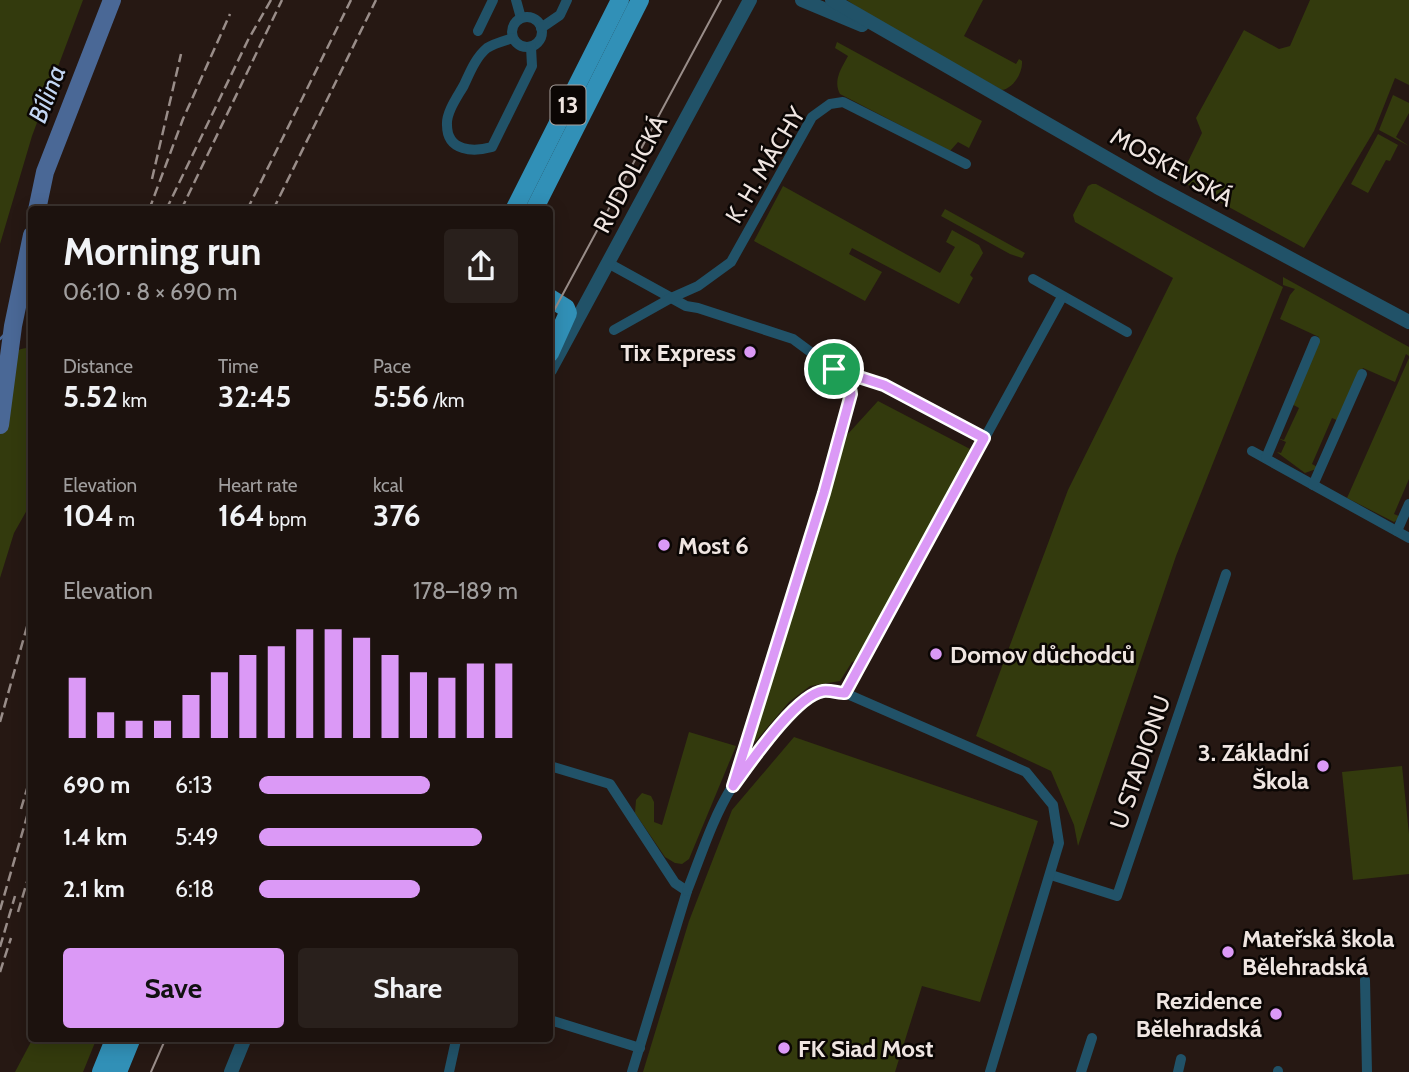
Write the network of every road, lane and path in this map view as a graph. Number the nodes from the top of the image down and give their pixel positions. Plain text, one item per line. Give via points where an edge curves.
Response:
1 (493, 0) edge
2 (516, 0) edge
3 (567, 0) edge
4 (621, 0) edge
5 (640, 0) edge
6 (751, 0) edge
7 (802, 0) edge
8 (832, 0) edge
9 (521, 18) junction
10 (541, 28) junction
11 (478, 31) dead end
12 (513, 38) junction
13 (531, 47) junction
14 (914, 49) junction
15 (966, 164) dead end
16 (516, 206) edge
17 (536, 206) edge
18 (608, 263) junction
19 (1033, 279) dead end
20 (1062, 297) junction
21 (671, 298) junction
22 (553, 300) edge
23 (1409, 322) edge
24 (614, 330) dead end
25 (1127, 332) dead end
26 (1315, 341) dead end
27 (553, 346) edge
28 (553, 364) edge
29 (834, 369) junction
30 (1362, 374) dead end
31 (984, 438) junction
32 (1252, 451) dead end
33 (1266, 458) junction
34 (1313, 485) junction
35 (1409, 504) edge
36 (1397, 531) junction
37 (1409, 538) edge
38 (1226, 573) dead end
39 (845, 693) junction
40 (553, 767) edge
41 (733, 786) junction
42 (1051, 875) junction
43 (687, 891) junction
44 (1365, 980) dead end
45 (553, 1021) edge
46 (1092, 1038) dead end
47 (113, 1042) edge
48 (130, 1042) edge
49 (242, 1042) edge
50 (456, 1042) edge
51 (640, 1048) junction
52 (1181, 1059) dead end
53 (101, 1072) edge
54 (118, 1072) edge
55 (231, 1072) edge
56 (449, 1072) edge
57 (632, 1072) edge
58 (990, 1072) edge
59 (1081, 1072) edge
60 (1178, 1072) edge
61 (1367, 1072) edge

1 - 11 street
2 - 9 street
3 - 10 street via 560,15
4 - 16 highway, 13
5 - 17 highway, 13
6 - 18 street, RUDOLICKÁ
7 - 14 street, MOSKEVSKÁ
8 - 14 street, MOSKEVSKÁ
9 - 10 street via 534,18
9 - 12 street via 512,26
10 - 13 street via 540,39
12 - 13 street via 519,45
12 - 13 street via 485,49 449,114 451,140 463,149 492,147 532,66
14 - 23 street, MOSKEVSKÁ
15 - 21 street, K. H. MÁCHY via 843,102 830,104 812,117 732,262
18 - 21 street
18 - 28 street, RUDOLICKÁ
19 - 20 street
20 - 25 street
20 - 31 street
21 - 24 street, K. H. MÁCHY
21 - 29 street via 793,339
22 - 27 highway via 568,313
26 - 33 street
29 - 31 street via 884,385
29 - 41 street via 847,379 851,394
30 - 34 street
31 - 39 street
32 - 33 street
33 - 34 street
34 - 36 street
35 - 36 street
36 - 37 street
38 - 42 street, U STADIONU via 1117,897
39 - 41 street via 823,691 808,697
39 - 42 street via 1026,772 1053,805 1058,824 1059,843
40 - 43 street via 610,785 675,883
41 - 43 street
42 - 58 street
43 - 51 street
44 - 61 street
45 - 51 street
46 - 59 street
47 - 53 highway
48 - 54 highway
49 - 55 street
50 - 56 street
51 - 57 street
52 - 60 street

